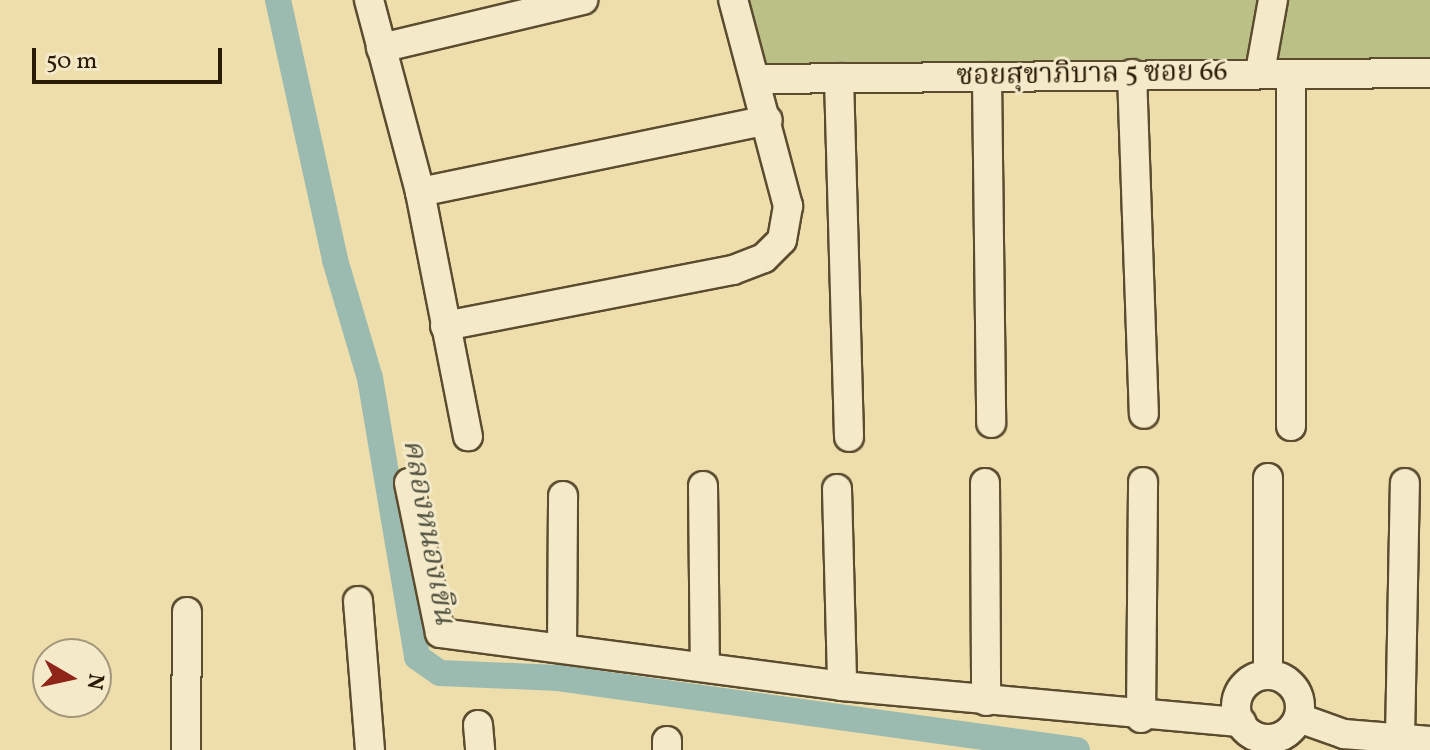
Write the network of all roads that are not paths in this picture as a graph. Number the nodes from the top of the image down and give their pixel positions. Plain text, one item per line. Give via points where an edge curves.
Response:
1 (369, 0) edge
2 (583, 0) edge
3 (733, 0) edge
4 (1273, 0) edge
5 (381, 48) junction
6 (1260, 72) junction
7 (1430, 73) edge
8 (1132, 74) junction
9 (1291, 74) junction
10 (987, 77) junction
11 (839, 78) junction
12 (755, 79) junction
13 (768, 120) junction
14 (420, 192) junction
15 (445, 326) junction
16 (1144, 414) dead end
17 (991, 423) dead end
18 (1291, 426) dead end
19 (468, 436) dead end
20 (849, 437) dead end
21 (1268, 478) dead end
22 (1143, 482) dead end
23 (409, 483) dead end
24 (985, 483) dead end
25 (1405, 483) dead end
26 (703, 486) dead end
27 (837, 489) dead end
28 (563, 496) dead end
29 (358, 601) dead end
30 (187, 612) dead end
31 (562, 647) junction
32 (705, 663) junction
33 (1268, 674) junction
34 (842, 686) junction
35 (986, 701) junction
36 (1141, 718) junction
37 (1299, 718) junction
38 (1241, 722) junction
39 (1400, 739) junction
40 (1430, 741) edge
41 (186, 750) edge
42 (370, 750) edge

1 - 5 street
2 - 5 street
3 - 12 street
4 - 6 street
5 - 14 street
6 - 8 street, ซอยสุขาภิบาล 5 ซอย 66
6 - 9 street, ซอยสุขาภิบาล 5 ซอย 66
7 - 9 street, ซอยสุขาภิบาล 5 ซอย 66
8 - 10 street, ซอยสุขาภิบาล 5 ซอย 66
8 - 16 street
9 - 18 street
10 - 11 street, ซอยสุขาภิบาล 5 ซอย 66
10 - 17 street
11 - 12 street, ซอยสุขาภิบาล 5 ซอย 66
11 - 20 street
12 - 13 street
13 - 14 street
13 - 15 street via 788,206 782,240 764,258 733,270
14 - 15 street
15 - 19 street
21 - 33 street
22 - 36 street
23 - 31 street via 440,633
24 - 35 street
25 - 39 street
26 - 32 street
27 - 34 street
28 - 31 street
29 - 42 street
30 - 41 street
31 - 32 street
32 - 34 street
33 - 37 street via 1294,688
33 - 38 street via 1242,689
34 - 35 street
35 - 36 street
36 - 38 street
37 - 38 street via 1275,738 1253,735
37 - 39 street via 1344,734
39 - 40 street

